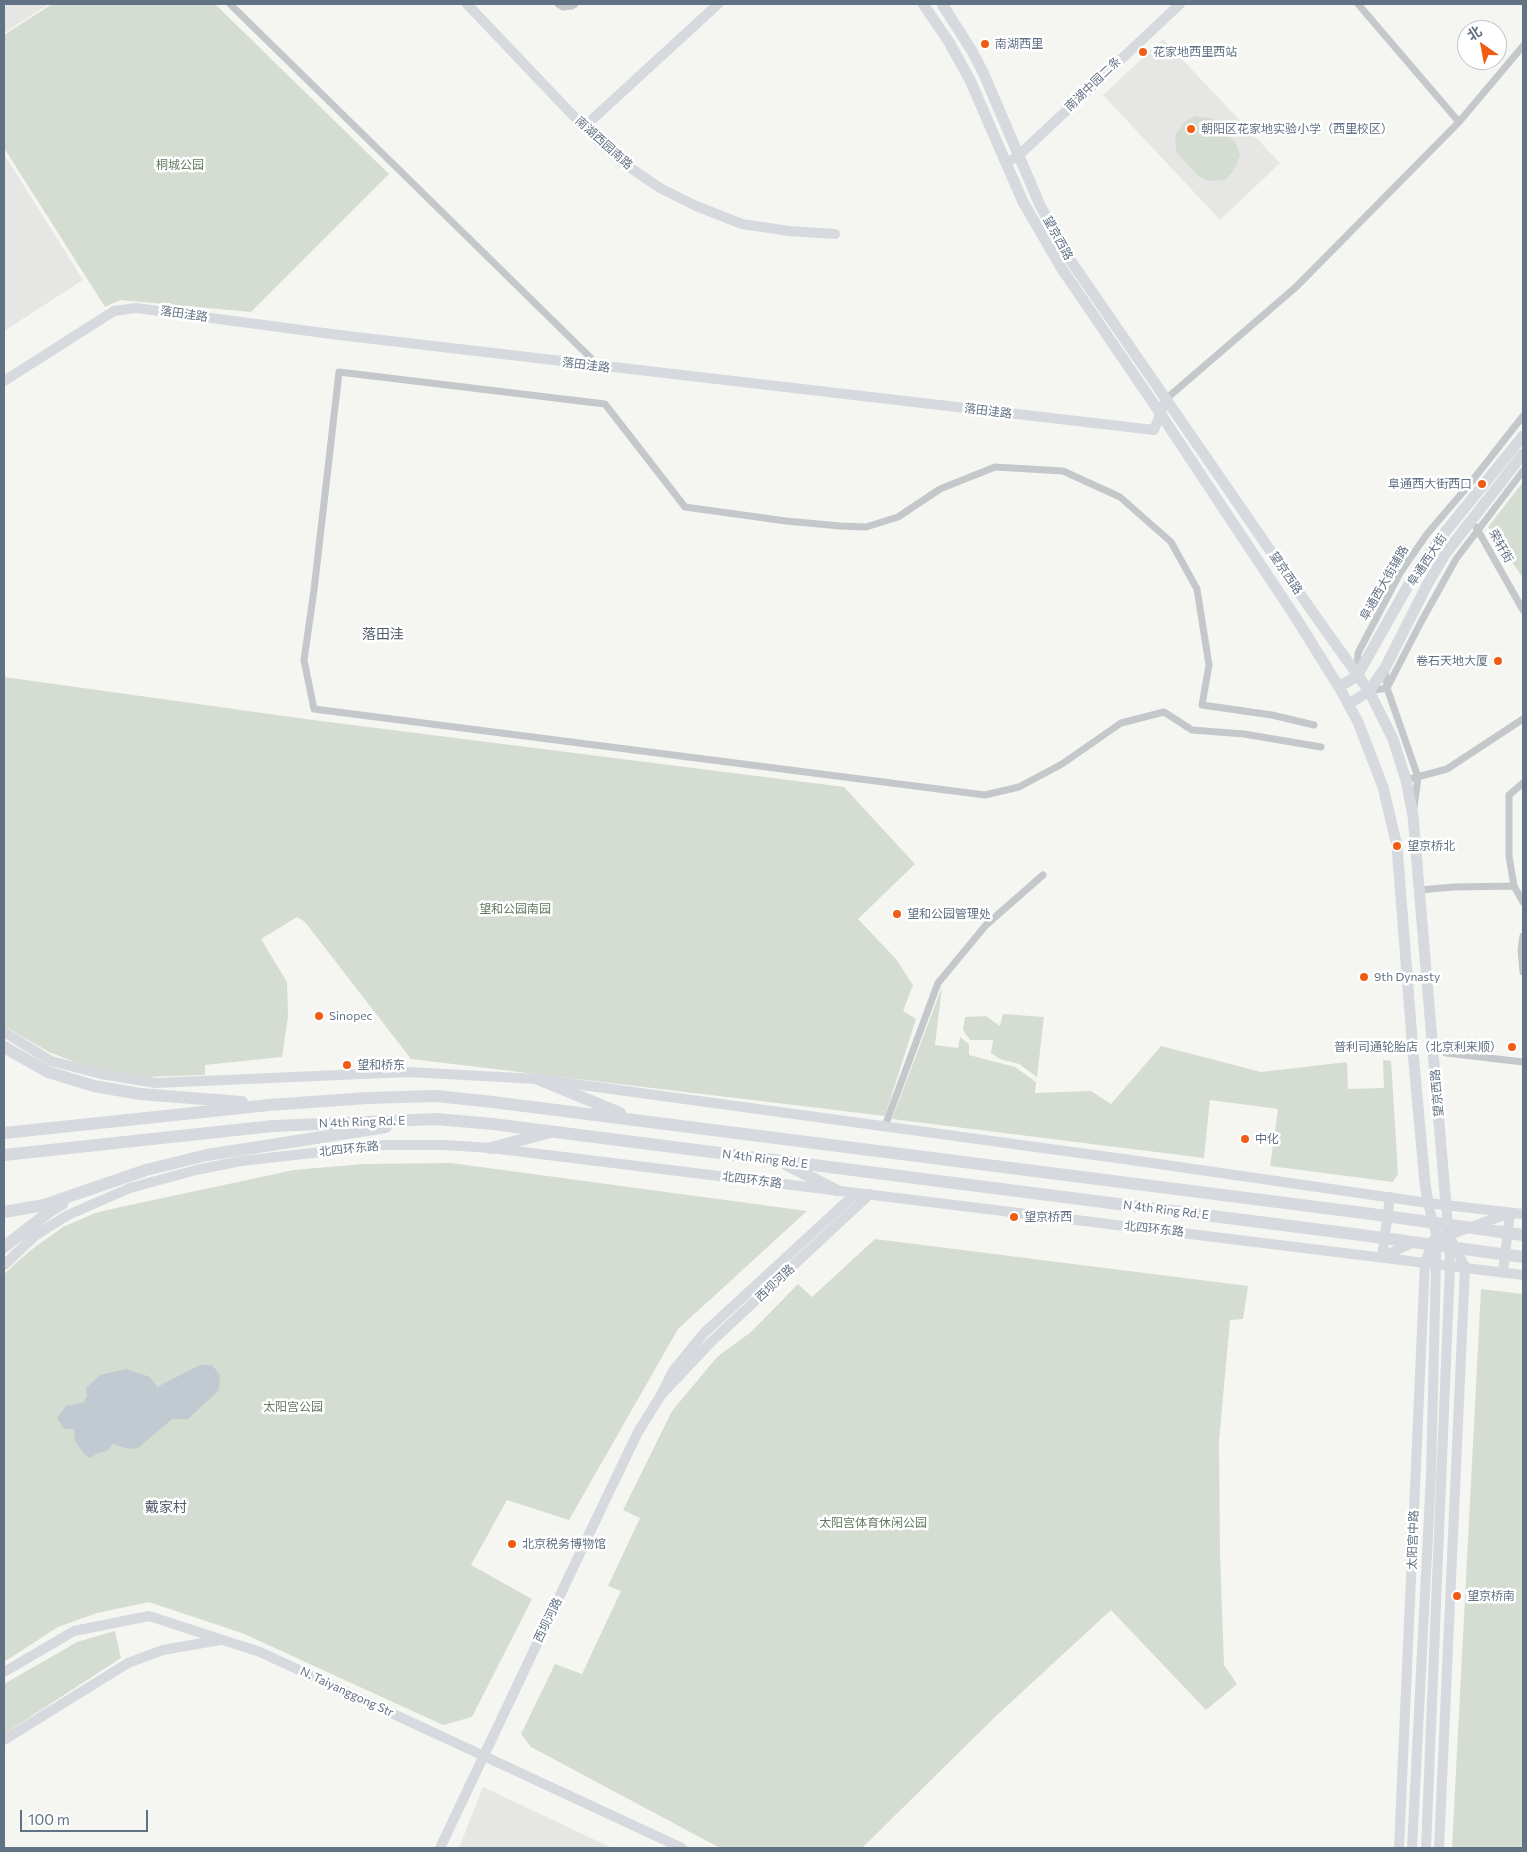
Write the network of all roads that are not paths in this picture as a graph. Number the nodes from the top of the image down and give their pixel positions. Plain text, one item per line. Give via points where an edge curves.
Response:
1 (230, 4) edge
2 (468, 4) edge
3 (558, 4) edge
4 (575, 4) edge
5 (718, 4) edge
6 (924, 4) edge
7 (942, 4) edge
8 (1180, 4) edge
9 (1358, 4) edge
10 (1523, 46) edge
11 (1459, 122) junction
12 (584, 127) junction
13 (1018, 156) junction
14 (1006, 163) junction
15 (835, 234) dead end
16 (600, 366) junction
17 (4, 381) edge
18 (1166, 399) junction
19 (1160, 413) junction
20 (1523, 416) edge
21 (1523, 436) edge
22 (1523, 454) edge
23 (1523, 471) edge
24 (1475, 525) junction
25 (1523, 610) edge
26 (1385, 668) junction
27 (1357, 676) junction
28 (1339, 687) junction
29 (1387, 688) junction
30 (1369, 691) junction
31 (1349, 704) junction
32 (1523, 719) edge
33 (1314, 724) dead end
34 (1321, 747) dead end
35 (1418, 777) junction
36 (1406, 780) junction
37 (1523, 783) edge
38 (1413, 816) junction
39 (1043, 875) dead end
40 (1514, 886) junction
41 (1419, 890) junction
42 (1523, 902) edge
43 (1523, 936) edge
44 (1523, 972) edge
45 (4, 1032) edge
46 (4, 1047) edge
47 (1446, 1053) dead end
48 (1523, 1062) edge
49 (538, 1079) junction
50 (269, 1104) junction
51 (436, 1119) junction
52 (637, 1120) junction
53 (885, 1126) junction
54 (552, 1132) junction
55 (4, 1133) edge
56 (491, 1148) junction
57 (4, 1156) edge
58 (778, 1160) junction
59 (836, 1190) junction
60 (87, 1191) junction
61 (856, 1193) junction
62 (870, 1194) junction
63 (1390, 1196) junction
64 (1428, 1203) junction
65 (1446, 1205) junction
66 (5, 1211) edge
67 (1510, 1213) junction
68 (1523, 1214) edge
69 (1436, 1234) junction
70 (1449, 1235) junction
71 (1523, 1235) edge
72 (4, 1247) edge
73 (1382, 1257) junction
74 (1523, 1257) edge
75 (1424, 1262) junction
76 (1436, 1263) junction
77 (4, 1265) edge
78 (1450, 1265) junction
79 (1465, 1267) junction
80 (1503, 1272) junction
81 (1523, 1275) edge
82 (661, 1395) junction
83 (1431, 1476) junction
84 (1440, 1494) junction
85 (1413, 1525) junction
86 (1453, 1530) junction
87 (222, 1639) junction
88 (4, 1672) edge
89 (1445, 1704) junction
90 (1431, 1737) junction
91 (4, 1740) edge
92 (483, 1756) junction
93 (440, 1848) edge
94 (682, 1848) edge
95 (1399, 1848) edge
96 (1412, 1848) edge
97 (1426, 1848) edge
98 (1439, 1848) edge

1 - 16 street
2 - 12 street, 南湖西园南路
3 - 4 street via 563,7
5 - 12 street
6 - 14 main road, 望京西路 via 970,80
7 - 13 main road, 望京西路 via 983,72
8 - 13 street, 南湖中园二条
9 - 11 street
10 - 11 street
11 - 18 street via 1291,292
12 - 15 street, 南湖西园南路 via 619,160 660,188 696,206 742,224
13 - 14 street, 南湖中园二条
13 - 18 main road, 望京西路 via 1066,254
14 - 19 main road, 望京西路 via 1023,202 1062,269
16 - 17 street, 落田洼路 via 136,308 114,311
16 - 19 street, 落田洼路 via 1154,430
18 - 19 street, 落田洼路
18 - 27 main road, 望京西路
19 - 28 main road, 望京西路
20 - 27 street, 阜通西大街辅路 via 1427,534 1400,573 1358,653
21 - 27 main road, 阜通西大街 via 1418,568
22 - 24 main road, 阜通西大街
23 - 24 street
24 - 25 street, 荣轩街
24 - 26 main road, 阜通西大街 via 1446,553
24 - 29 street
26 - 29 street
26 - 30 main road, 阜通西大街
27 - 28 main road, 阜通西大街
27 - 30 main road, 望京西路
28 - 31 main road, 望京西路
29 - 30 street
29 - 35 street
30 - 31 main road, 阜通西大街
30 - 36 main road, 望京西路 via 1392,739
31 - 64 main road, 望京西路 via 1383,787 1397,846
32 - 35 street via 1447,769
33 - 34 street via 1202,705 1209,665 1197,589 1171,542 1120,497 1063,471 995,467 940,489 898,517 866,527 685,508 605,404 339,372 304,660 314,709 984,795 1019,786 1062,764 1121,723 1164,712 1192,730 1244,734
35 - 36 street
35 - 38 street
36 - 38 main road, 望京西路
37 - 40 street via 1509,795
38 - 41 main road, 望京西路
39 - 53 street via 986,925 938,983
40 - 41 street
40 - 42 street
41 - 65 main road, 望京西路
43 - 44 street
45 - 49 street via 52,1061 101,1074 156,1083 408,1072
46 - 50 highway via 48,1072 94,1086 140,1094
47 - 48 street
49 - 52 highway
49 - 53 street
50 - 52 highway, N 4th Ring Rd. E via 436,1096
50 - 55 highway, N 4th Ring Rd. E
51 - 54 highway, N 4th Ring Rd. E
51 - 57 highway, N 4th Ring Rd. E via 273,1126
51 - 60 highway via 206,1155 146,1170
52 - 71 highway, N 4th Ring Rd. E
53 - 63 street
54 - 56 highway
54 - 58 highway, N 4th Ring Rd. E
56 - 59 street, 北四环东路
56 - 77 street, 北四环东路 via 384,1145 241,1161 196,1170 130,1188 68,1215 36,1235
58 - 59 highway
58 - 74 highway, N 4th Ring Rd. E
59 - 61 street, 北四环东路
60 - 66 highway via 44,1205
60 - 72 highway via 49,1212
61 - 62 street, 北四环东路
61 - 82 street, 西坝河路 via 704,1333 673,1371
62 - 73 street, 北四环东路
62 - 82 street, 西坝河路 via 712,1341
63 - 64 street
63 - 73 street
64 - 65 street
64 - 69 street, 太阳宫中路
65 - 67 street
65 - 70 street, 太阳宫中路
67 - 68 street
67 - 70 street
67 - 80 street
69 - 70 street
69 - 73 street
69 - 75 street, 太阳宫中路
69 - 76 street, 太阳宫中路
70 - 78 street, 太阳宫中路
70 - 79 street
73 - 75 street, 北四环东路
75 - 76 street, 北四环东路
75 - 85 street, 太阳宫中路
76 - 78 street, 北四环东路
76 - 83 street, 太阳宫中路
78 - 79 street, 北四环东路
78 - 84 street, 太阳宫中路
79 - 80 street, 北四环东路
79 - 86 street
80 - 81 street, 北四环东路
82 - 92 street, 西坝河路 via 638,1432
83 - 85 street
83 - 96 street, 太阳宫中路
84 - 86 street
84 - 90 street, 太阳宫中路
85 - 95 street, 太阳宫中路
86 - 89 street
87 - 88 street, N. Taiyanggong Str via 149,1616 74,1631
87 - 91 street via 163,1650 128,1663
87 - 92 street, N. Taiyanggong Str via 260,1652
89 - 90 street
89 - 98 street
90 - 97 street, 太阳宫中路
92 - 93 street, 西坝河路
92 - 94 street, N. Taiyanggong Str

